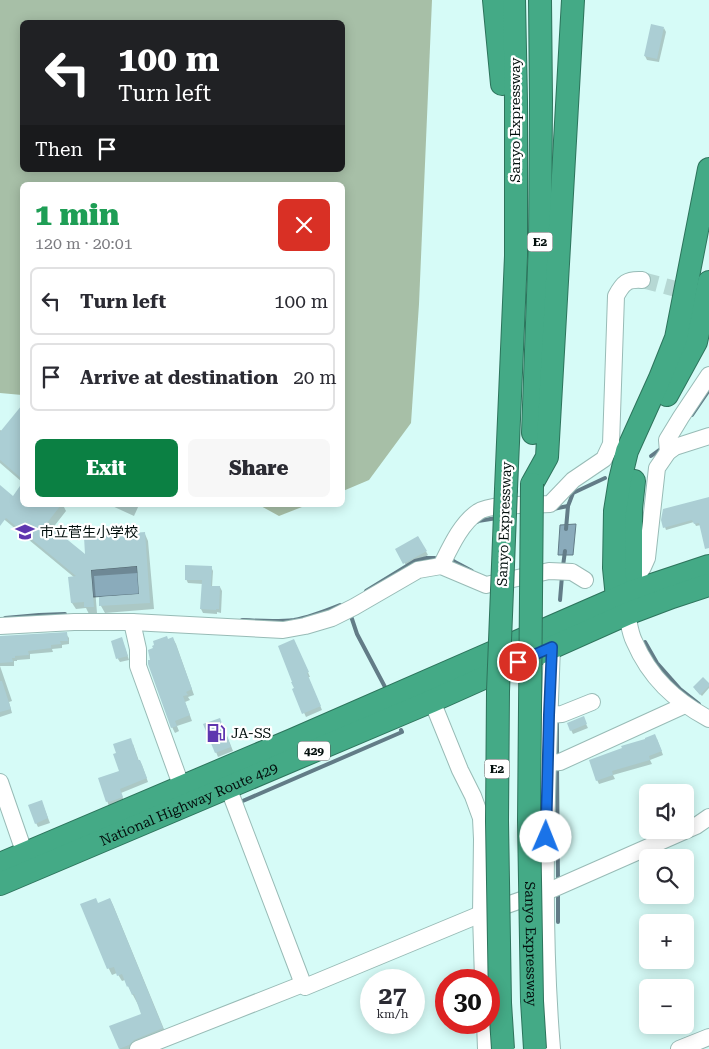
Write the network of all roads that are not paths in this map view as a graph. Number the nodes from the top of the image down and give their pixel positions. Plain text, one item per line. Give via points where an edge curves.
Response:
1 (494, 0) edge
2 (514, 0) edge
3 (540, 0) edge
4 (573, 0) edge
5 (709, 169) edge
6 (516, 256) junction
7 (642, 280) tunnel mouth
8 (709, 282) edge
9 (709, 375) edge
10 (709, 436) edge
11 (667, 448) junction
12 (532, 484) junction
13 (441, 566) junction
14 (709, 566) edge
15 (585, 580) dead end
16 (709, 585) edge
17 (627, 597) junction
18 (132, 622) junction
19 (0, 626) edge
20 (552, 647) junction
21 (432, 701) junction
22 (592, 702) dead end
23 (685, 705) junction
24 (555, 715) junction
25 (709, 719) edge
26 (554, 763) junction
27 (0, 782) edge
28 (185, 795) junction
29 (232, 798) junction
30 (709, 817) edge
31 (28, 862) junction
32 (0, 864) edge
33 (0, 884) edge
34 (553, 889) junction
35 (481, 914) junction
36 (483, 969) edge
37 (299, 986) junction
38 (485, 1034) edge
39 (709, 1037) edge
40 (138, 1049) edge
41 (486, 1049) edge
42 (503, 1049) edge
43 (534, 1049) edge
44 (552, 1049) edge
45 (680, 1049) edge

1 - 6 highway
2 - 6 highway, Sanyo Expressway / E2
3 - 12 highway, Sanyo Expressway / E2 via 540,240
4 - 12 highway via 547,457
5 - 17 highway via 676,338 627,451 620,480 615,511 614,568
6 - 42 highway, Sanyo Expressway / E2, bridge via 498,690 497,811
7 - 13 street via 632,279 622,285 616,296 611,444 604,459 573,480 550,504 491,507 478,512 466,522
8 - 17 highway via 696,342 650,425 641,450 631,509
9 - 11 street via 667,440
10 - 11 street
11 - 17 street via 657,468 646,558
12 - 43 highway, Sanyo Expressway / E2, bridge via 529,820
13 - 15 street via 486,585 549,571 572,572
13 - 18 street via 418,570 332,618 283,630
14 - 17 highway, National Highway Route 429 / 429
16 - 17 highway, National Highway Route 429 / 429 via 672,597
17 - 20 highway, National Highway Route 429 / 429
17 - 23 street via 633,639 664,688
17 - 28 highway, National Highway Route 429 / 429 via 292,740
18 - 19 street
18 - 28 street via 138,666
20 - 21 highway, National Highway Route 429 / 429
20 - 24 street
21 - 29 highway, National Highway Route 429 / 429
21 - 35 street via 481,818
22 - 24 street
23 - 25 street
23 - 26 street
24 - 26 street
26 - 34 street
27 - 31 street
28 - 29 highway, National Highway Route 429 / 429
28 - 31 highway, National Highway Route 429 / 429
29 - 37 street
30 - 34 street via 696,826
31 - 32 highway, National Highway Route 429 / 429
31 - 33 highway, National Highway Route 429 / 429
34 - 35 street
34 - 44 street
35 - 36 street
35 - 37 street via 305,987
37 - 40 street
38 - 41 street
39 - 45 street

